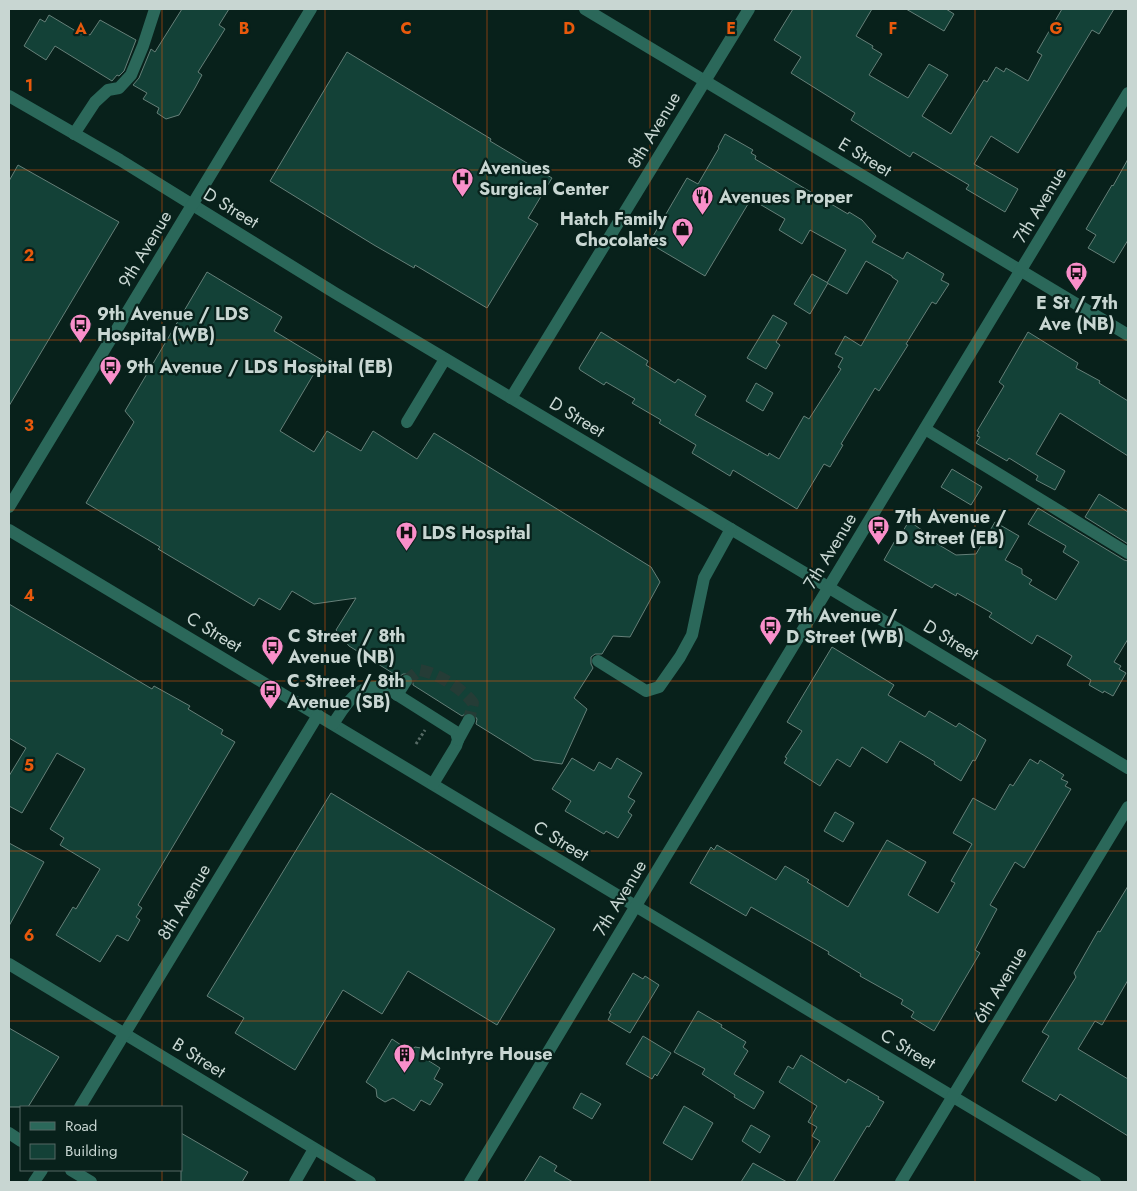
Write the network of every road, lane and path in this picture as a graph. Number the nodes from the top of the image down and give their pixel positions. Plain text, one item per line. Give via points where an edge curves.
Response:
1 (155, 9) edge
2 (311, 9) edge
3 (585, 9) edge
4 (749, 9) edge
5 (705, 81) junction
6 (1128, 93) edge
7 (9, 96) edge
8 (74, 134) junction
9 (192, 205) junction
10 (1021, 271) junction
11 (1128, 335) edge
12 (445, 359) junction
13 (511, 398) junction
14 (407, 422) dead end
15 (925, 429) junction
16 (9, 507) edge
17 (731, 529) junction
18 (9, 530) edge
19 (1128, 553) edge
20 (828, 588) junction
21 (598, 661) dead end
22 (406, 681) tunnel mouth
23 (397, 695) junction
24 (318, 715) junction
25 (469, 720) tunnel mouth
26 (333, 724) junction
27 (424, 731) dead end
28 (458, 740) junction
29 (416, 744) dead end
30 (1128, 768) edge
31 (433, 784) junction
32 (1128, 807) edge
33 (636, 906) junction
34 (9, 964) edge
35 (125, 1033) junction
36 (953, 1096) junction
37 (81, 1106) edge
38 (9, 1134) edge
39 (20, 1140) edge
40 (314, 1150) junction
41 (41, 1171) edge
42 (73, 1171) edge
43 (34, 1182) edge
44 (91, 1182) edge
45 (295, 1182) edge
46 (370, 1182) edge
47 (470, 1182) edge
48 (901, 1182) edge
49 (1095, 1182) edge

1 - 8 street via 130,75 119,88 108,90 95,102
2 - 9 street, 9th Avenue
3 - 5 street, E Street
4 - 5 street, 8th Avenue
5 - 10 street, E Street
5 - 13 street, 8th Avenue
6 - 10 street, 7th Avenue
7 - 8 street, D Street
8 - 9 street, D Street
9 - 12 street, D Street
9 - 16 street, 9th Avenue
10 - 11 street, E Street
10 - 15 street, 7th Avenue
12 - 13 street, D Street
12 - 14 street
13 - 17 street, D Street
15 - 19 street
15 - 20 street, 7th Avenue
17 - 20 street, D Street
17 - 21 street via 704,578 692,635 659,687 646,691
18 - 24 street, C Street
20 - 30 street, D Street
20 - 33 street, 7th Avenue
22 - 23 street
23 - 26 street via 378,686 367,688 348,702
23 - 28 street via 452,729
24 - 26 street, C Street
24 - 35 street, 8th Avenue
25 - 28 street
26 - 31 street, C Street
27 - 29 path
28 - 31 street
31 - 33 street, C Street
32 - 36 street, 6th Avenue
33 - 36 street, C Street
33 - 47 street, 7th Avenue
34 - 35 street, B Street
35 - 37 street, 8th Avenue
35 - 40 street, B Street
36 - 48 street, 6th Avenue
36 - 49 street, C Street
38 - 39 street
40 - 45 street
40 - 46 street, B Street
41 - 43 street
42 - 44 street

